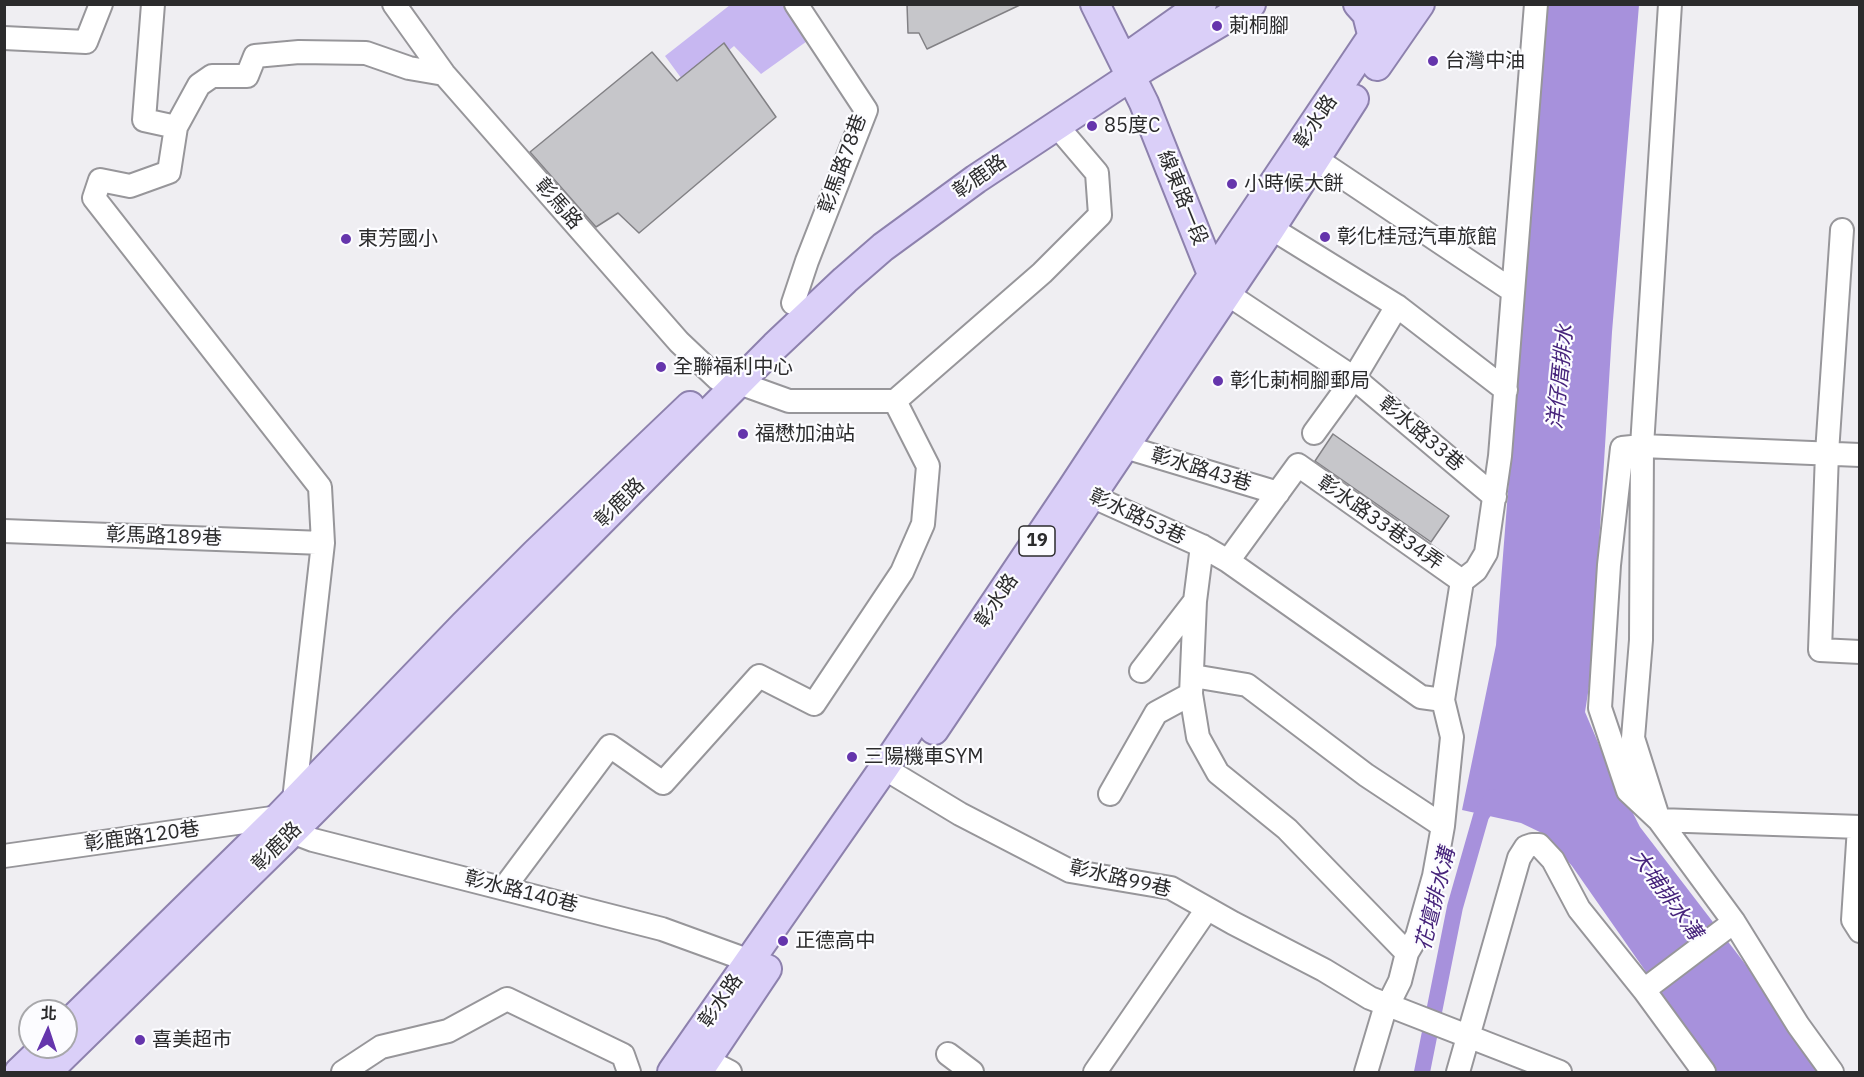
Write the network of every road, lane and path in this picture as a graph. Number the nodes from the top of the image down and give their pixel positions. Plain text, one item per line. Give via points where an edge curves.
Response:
1 (101, 4) edge
2 (153, 4) edge
3 (394, 4) edge
4 (796, 4) edge
5 (1095, 4) edge
6 (1202, 4) edge
7 (1251, 4) edge
8 (1358, 4) edge
9 (1394, 4) edge
10 (1420, 4) edge
11 (1536, 4) edge
12 (1670, 4) edge
13 (4, 38) edge
14 (1373, 38) junction
15 (1126, 69) junction
16 (444, 74) junction
17 (1057, 126) junction
18 (176, 127) junction
19 (1316, 159) junction
20 (1271, 228) junction
21 (1842, 230) dead end
22 (1219, 284) junction
23 (1513, 291) junction
24 (793, 303) junction
25 (1397, 306) junction
26 (1354, 378) junction
27 (728, 381) junction
28 (1506, 390) junction
29 (895, 401) junction
30 (1314, 434) dead end
31 (1642, 446) junction
32 (1125, 447) junction
33 (1827, 453) junction
34 (1860, 455) edge
35 (1083, 492) junction
36 (1278, 493) junction
37 (1495, 496) junction
38 (4, 531) edge
39 (323, 543) junction
40 (1202, 546) junction
41 (1228, 561) junction
42 (1462, 581) junction
43 (1195, 601) junction
44 (1860, 652) edge
45 (1141, 671) dead end
46 (1192, 685) junction
47 (1443, 700) junction
48 (893, 773) junction
49 (1110, 794) dead end
50 (288, 817) junction
51 (1659, 820) junction
52 (1443, 826) junction
53 (1859, 827) edge
54 (4, 856) edge
55 (504, 888) junction
56 (1207, 909) junction
57 (1727, 928) junction
58 (1860, 931) edge
59 (1407, 953) junction
60 (757, 967) junction
61 (1648, 987) junction
62 (1392, 1006) junction
63 (78, 1015) edge
64 (1469, 1037) junction
65 (948, 1054) dead end
66 (33, 1059) edge
67 (699, 1065) edge
68 (19, 1072) edge
69 (47, 1072) edge
70 (343, 1072) edge
71 (629, 1072) edge
72 (972, 1072) edge
73 (1095, 1072) edge
74 (1366, 1072) edge
75 (1458, 1072) edge
76 (1560, 1072) edge
77 (1704, 1072) edge
78 (1832, 1072) edge

1 - 13 street via 86,42
2 - 18 street via 144,120
3 - 16 street, 彰馬路
4 - 24 street, 彰馬路78巷 via 866,110
5 - 15 main road, 線東路一段
6 - 15 main road, 彰鹿路
7 - 15 main road, 彰鹿路
8 - 14 main road via 1367,15
9 - 14 main road, 彰水路 / 19
10 - 19 main road, 彰水路 / 19
11 - 23 street, 彰水路33巷34弄
12 - 31 street
14 - 22 main road, 彰水路 / 19
15 - 17 main road, 彰鹿路
15 - 22 main road, 線東路一段
15 - 24 main road, 彰鹿路 via 958,168 870,236
16 - 18 street via 409,68 366,53 255,56 247,76 212,76 199,85
16 - 27 street, 彰馬路 via 679,342
17 - 27 main road, 彰鹿路 via 976,179 883,248
17 - 29 street via 1098,173 1100,215 1042,273
18 - 39 street via 169,172 130,186 100,180 94,198 320,487
19 - 20 main road, 彰水路 / 19
19 - 23 street
20 - 22 main road, 彰水路 / 19
20 - 25 street
21 - 33 street
22 - 26 street, 彰水路33巷
22 - 32 main road, 彰水路 / 19
22 - 35 main road, 彰水路 / 19
23 - 28 street, 彰水路33巷34弄
24 - 27 main road, 彰鹿路
25 - 26 street
25 - 28 street
26 - 30 street
26 - 37 street, 彰水路33巷
27 - 29 street via 789,401
27 - 50 main road, 彰鹿路
28 - 37 street, 彰水路33巷34弄
29 - 55 street via 928,466 923,524 902,572 814,704 759,675 663,783 610,746
31 - 33 street
31 - 51 street via 1641,640 1632,738
31 - 51 street via 1622,448 1609,565 1600,708 1628,790
32 - 35 main road, 彰水路 / 19
32 - 36 street, 彰水路43巷
33 - 34 street
33 - 44 street via 1820,650
35 - 40 street, 彰水路53巷
35 - 48 main road, 彰水路 / 19
36 - 41 street
36 - 42 street, 彰水路33巷34弄 via 1298,465
37 - 42 street, 彰水路33巷34弄 via 1486,553 1476,570
38 - 39 street, 彰馬路189巷
39 - 50 street
40 - 41 street, 彰水路53巷
40 - 43 street
41 - 47 street, 彰水路53巷 via 1421,698
42 - 47 street, 彰水路33巷34弄
43 - 45 street
43 - 46 street
46 - 49 street via 1156,712
46 - 52 street via 1247,685 1366,775
46 - 59 street via 1197,737 1218,773 1287,830
47 - 52 street, 彰水路33巷34弄 via 1452,737
48 - 56 street, 彰水路99巷 via 960,814 1070,871 1171,888
48 - 60 main road, 彰水路 / 19
50 - 54 street, 彰鹿路120巷
50 - 55 street, 彰水路140巷 via 313,840
50 - 63 main road, 彰鹿路
50 - 69 main road, 彰鹿路
51 - 53 street
51 - 57 street
52 - 59 street via 1426,907
53 - 58 street via 1853,920
55 - 60 street, 彰水路140巷 via 662,929
56 - 62 street, 彰水路99巷 via 1370,998
56 - 73 street
57 - 61 street
57 - 78 street
59 - 62 street
60 - 67 main road, 彰水路 / 19
61 - 64 street via 1579,909 1553,860 1539,845 1532,845 1519,858
61 - 77 street
62 - 64 street, 彰水路99巷
62 - 74 street via 1383,1015
64 - 75 street
64 - 76 street, 彰水路99巷
65 - 72 street
66 - 68 main road
70 - 71 street via 381,1047 448,1031 507,999 623,1055

